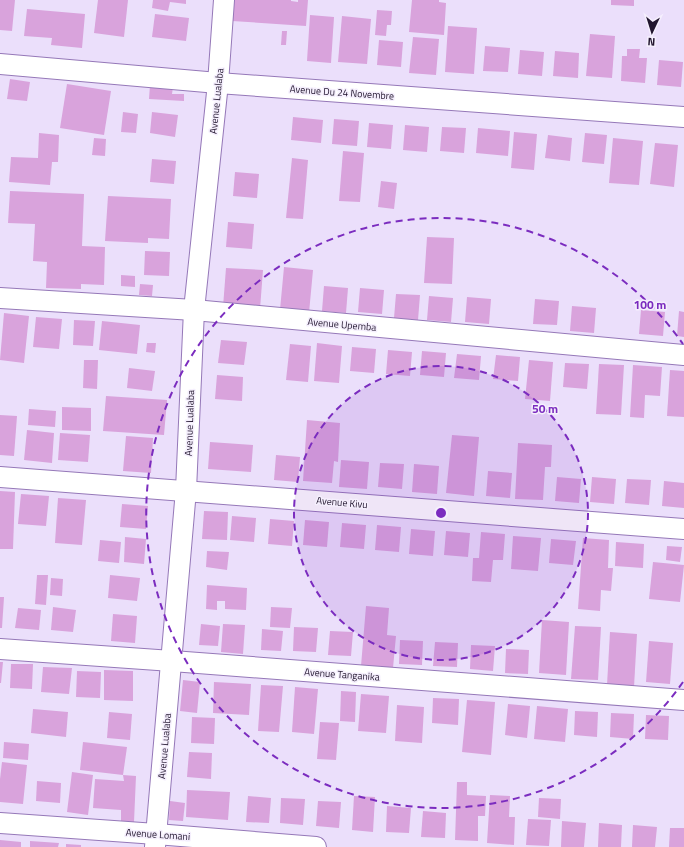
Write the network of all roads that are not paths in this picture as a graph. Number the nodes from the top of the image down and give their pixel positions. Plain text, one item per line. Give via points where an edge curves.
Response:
1 (224, 0) edge
2 (0, 64) edge
3 (218, 83) junction
4 (684, 117) edge
5 (0, 298) edge
6 (194, 310) junction
7 (684, 355) edge
8 (0, 477) edge
9 (186, 490) junction
10 (684, 529) edge
11 (0, 649) edge
12 (172, 661) junction
13 (684, 700) edge
14 (0, 823) edge
15 (155, 840) edge
16 (316, 847) edge

1 - 3 street, Avenue Lualaba
2 - 3 street, Avenue Du 24 Novembre
3 - 4 street, Avenue Du 24 Novembre
3 - 6 street, Avenue Lualaba
5 - 6 street, Avenue Upemba
6 - 7 street, Avenue Upemba
6 - 9 street, Avenue Lualaba
8 - 9 street, Avenue Kivu
9 - 10 street, Avenue Kivu
9 - 12 street, Avenue Lualaba
11 - 12 street, Avenue Tanganika
12 - 13 street, Avenue Tanganika
12 - 15 street, Avenue Lualaba
14 - 15 street, Avenue Lomani
15 - 16 street, Avenue Lomani

